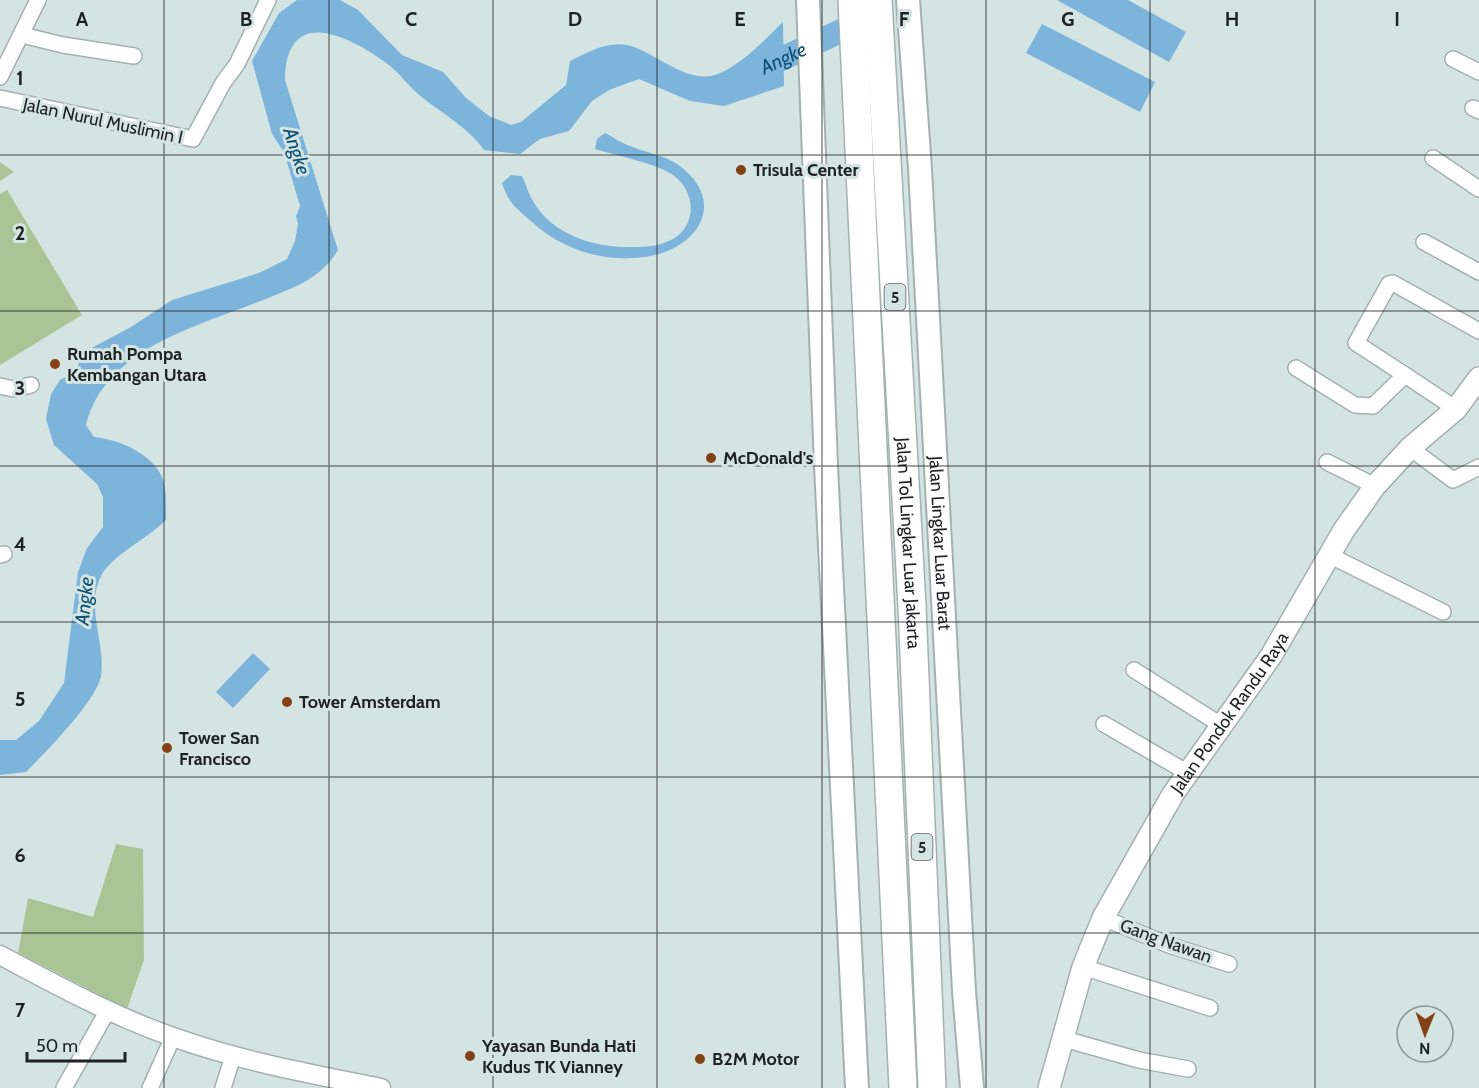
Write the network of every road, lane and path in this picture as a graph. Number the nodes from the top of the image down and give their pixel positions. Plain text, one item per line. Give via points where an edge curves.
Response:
1 (38, 0) edge
2 (268, 0) edge
3 (808, 0) edge
4 (852, 0) edge
5 (878, 0) edge
6 (908, 0) edge
7 (22, 35) junction
8 (134, 56) dead end
9 (1453, 59) dead end
10 (1479, 72) edge
11 (0, 77) edge
12 (0, 98) edge
13 (1433, 158) dead end
14 (1479, 189) edge
15 (1424, 242) dead end
16 (1479, 272) edge
17 (1479, 331) edge
18 (1296, 368) dead end
19 (1406, 375) junction
20 (1479, 378) edge
21 (31, 385) dead end
22 (0, 386) edge
23 (1456, 409) junction
24 (1410, 448) junction
25 (1327, 462) dead end
26 (1479, 467) edge
27 (1375, 486) junction
28 (1329, 555) junction
29 (1443, 612) dead end
30 (1134, 670) dead end
31 (1104, 724) dead end
32 (1221, 725) junction
33 (1188, 772) junction
34 (1103, 918) junction
35 (0, 955) edge
36 (1228, 964) dead end
37 (1083, 967) junction
38 (1210, 1008) dead end
39 (108, 1010) junction
40 (173, 1037) junction
41 (1064, 1039) junction
42 (232, 1056) junction
43 (1188, 1069) dead end
44 (64, 1088) edge
45 (150, 1088) edge
46 (223, 1088) edge
47 (381, 1088) edge
48 (857, 1088) edge
49 (903, 1088) edge
50 (932, 1088) edge
51 (972, 1088) edge
52 (1049, 1088) edge

1 - 7 street
2 - 12 street, Jalan Nurul Muslimin I via 237,64 193,139
3 - 48 main road
4 - 49 highway, Jalan Tol Lingkar Luar Jakarta / 5
5 - 50 highway, Jalan Tol Lingkar Luar Jakarta / 5 via 911,596
6 - 51 main road, Jalan Lingkar Luar Barat
7 - 8 street
7 - 11 street
9 - 10 street
13 - 14 street
15 - 16 street
17 - 19 street via 1389,284 1356,343
18 - 19 street via 1366,408 1381,401
19 - 23 street
20 - 23 main road, Jalan Pondok Randu Raya
21 - 22 street
23 - 24 main road, Jalan Pondok Randu Raya
24 - 26 street via 1453,480
24 - 27 main road, Jalan Pondok Randu Raya
25 - 27 street
27 - 28 main road, Jalan Pondok Randu Raya
28 - 29 street
28 - 32 main road, Jalan Pondok Randu Raya via 1271,656
30 - 32 street
31 - 33 street
32 - 33 main road, Jalan Pondok Randu Raya
33 - 34 main road, Jalan Pondok Randu Raya
34 - 36 street, Gang Nawan
34 - 37 main road, Jalan Pondok Randu Raya
35 - 39 street
37 - 38 street
37 - 41 main road, Jalan Pondok Randu Raya
39 - 40 street
39 - 44 street
40 - 42 street
40 - 45 street
41 - 43 street
41 - 52 main road, Jalan Pondok Randu Raya
42 - 46 street
42 - 47 street

